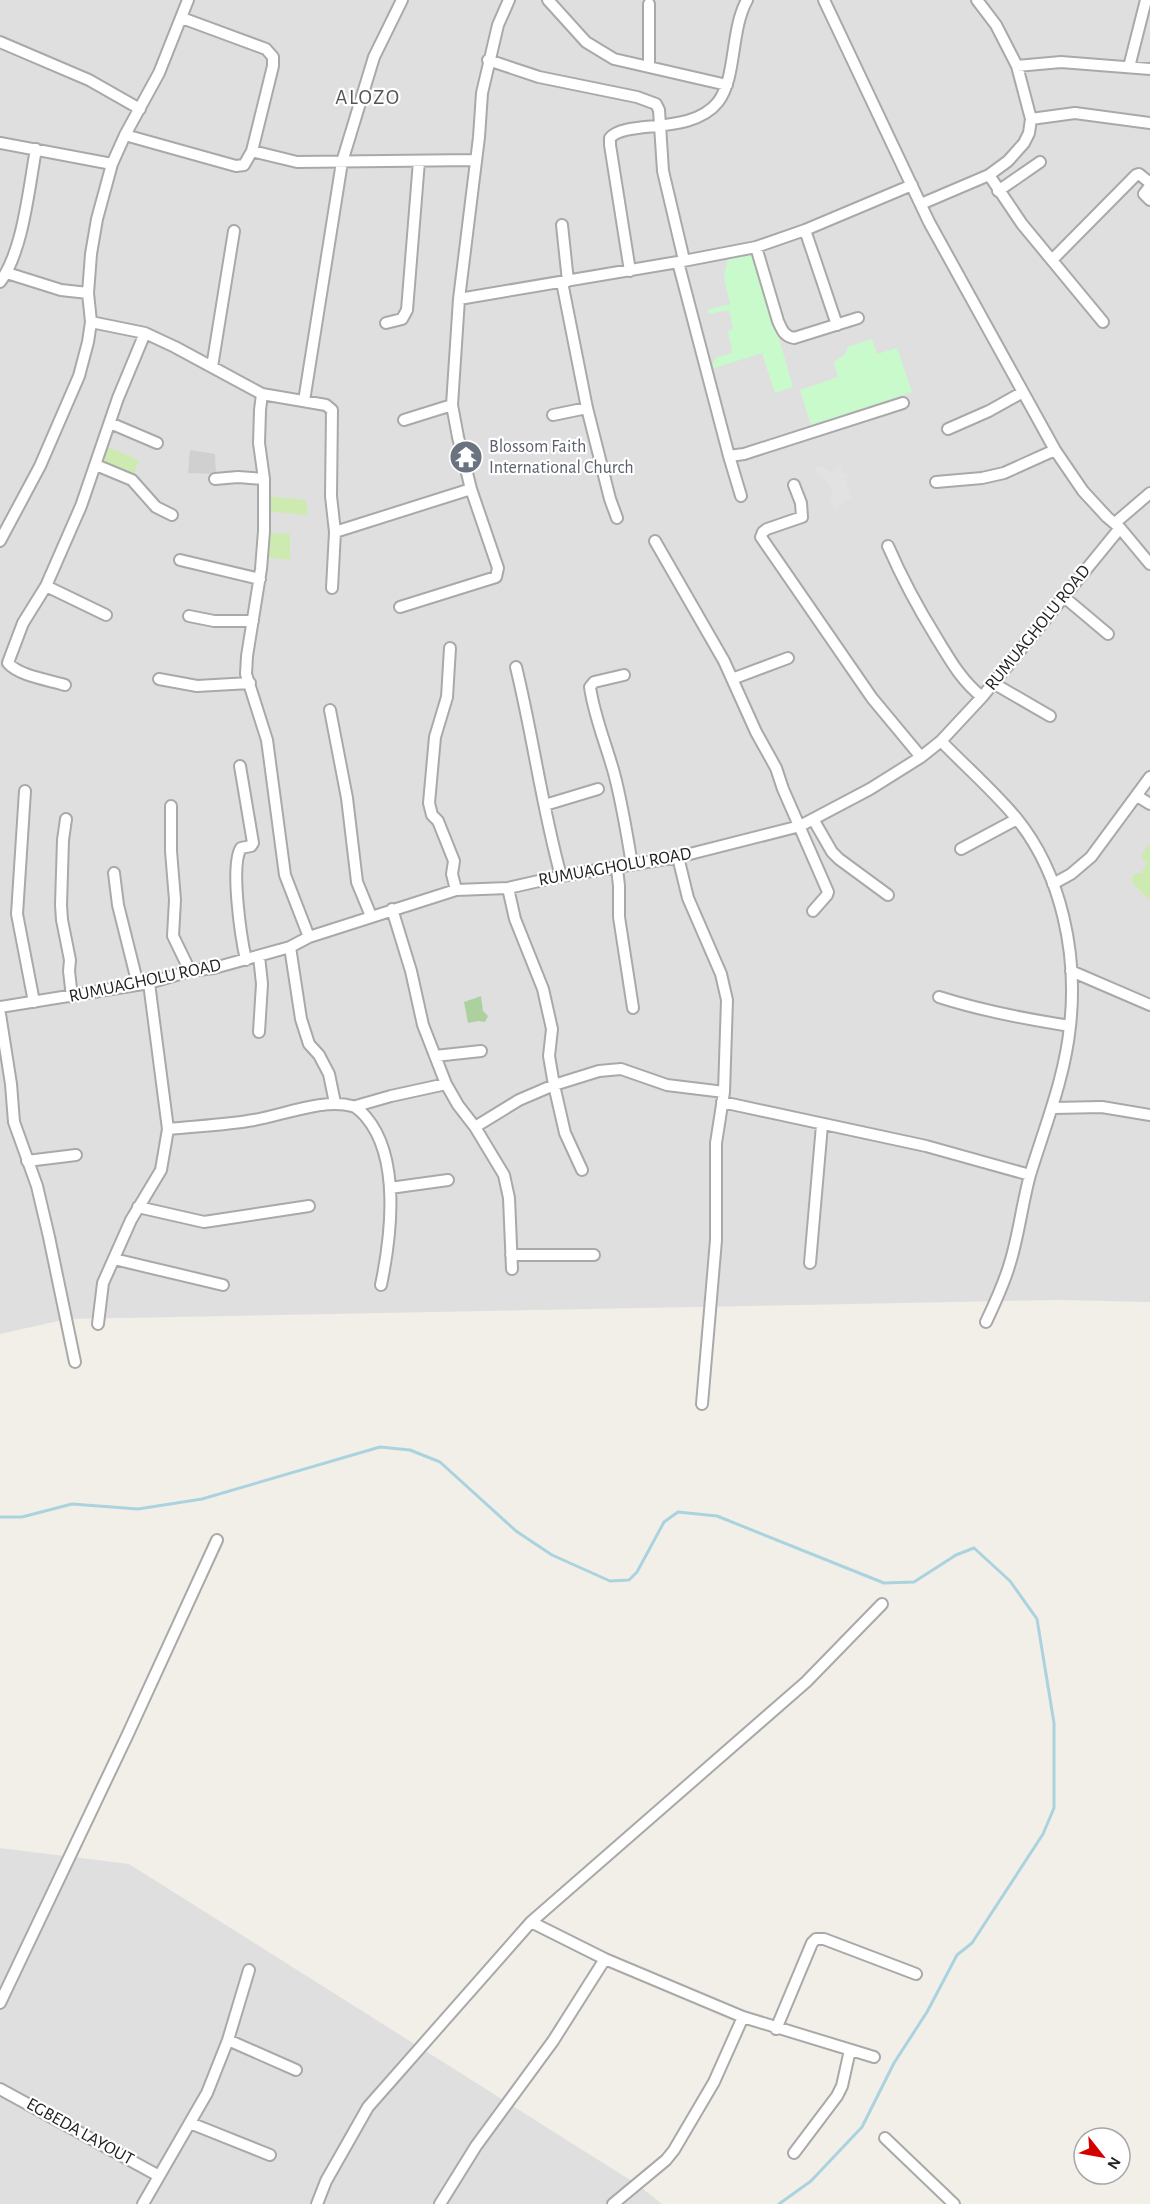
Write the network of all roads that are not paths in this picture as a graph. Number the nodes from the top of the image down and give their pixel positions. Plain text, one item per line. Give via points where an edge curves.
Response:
1 (188, 0) edge
2 (402, 0) edge
3 (509, 0) edge
4 (548, 0) edge
5 (747, 0) edge
6 (824, 0) edge
7 (977, 0) edge
8 (1146, 0) edge
9 (649, 4) dead end
10 (182, 18) junction
11 (0, 42) edge
12 (488, 60) junction
13 (1017, 66) junction
14 (649, 67) junction
15 (1129, 67) junction
16 (1150, 69) edge
17 (727, 85) junction
18 (140, 109) junction
19 (1030, 118) junction
20 (1150, 123) edge
21 (660, 126) junction
22 (125, 135) junction
23 (0, 143) edge
24 (36, 149) junction
25 (252, 151) junction
26 (475, 160) junction
27 (419, 161) junction
28 (342, 162) junction
29 (1040, 162) dead end
30 (112, 164) junction
31 (989, 175) junction
32 (912, 185) junction
33 (1150, 185) edge
34 (998, 190) junction
35 (1150, 201) edge
36 (921, 204) junction
37 (562, 225) dead end
38 (805, 230) junction
39 (234, 231) dead end
40 (756, 247) junction
41 (1052, 260) junction
42 (681, 261) junction
43 (630, 270) junction
44 (3, 278) edge
45 (565, 281) junction
46 (88, 293) junction
47 (459, 298) junction
48 (858, 318) dead end
49 (91, 322) junction
50 (1103, 322) dead end
51 (386, 323) dead end
52 (837, 325) junction
53 (145, 333) junction
54 (212, 366) junction
55 (1023, 392) junction
56 (262, 394) junction
57 (304, 401) junction
58 (903, 403) dead end
59 (452, 405) junction
60 (587, 408) junction
61 (554, 415) dead end
62 (404, 420) dead end
63 (110, 423) junction
64 (948, 429) dead end
65 (157, 443) dead end
66 (1055, 450) junction
67 (729, 456) junction
68 (96, 465) junction
69 (215, 479) dead end
70 (264, 479) junction
71 (936, 482) dead end
72 (794, 485) dead end
73 (471, 489) junction
74 (1150, 493) edge
75 (741, 496) dead end
76 (172, 515) dead end
77 (617, 518) dead end
78 (1118, 525) junction
79 (335, 532) junction
80 (0, 541) edge
81 (655, 541) dead end
82 (888, 546) dead end
83 (180, 560) dead end
84 (1150, 564) edge
85 (260, 579) junction
86 (46, 586) junction
87 (332, 588) dead end
88 (1064, 597) junction
89 (400, 608) dead end
90 (106, 615) dead end
91 (189, 616) dead end
92 (253, 621) junction
93 (1108, 634) dead end
94 (450, 648) dead end
95 (788, 658) dead end
96 (516, 667) dead end
97 (624, 675) dead end
98 (159, 679) dead end
99 (732, 679) junction
100 (993, 682) junction
101 (250, 683) junction
102 (65, 685) dead end
103 (982, 697) junction
104 (330, 710) dead end
105 (1050, 716) dead end
106 (941, 741) junction
107 (921, 757) junction
108 (240, 766) dead end
109 (1150, 777) edge
110 (598, 789) dead end
111 (25, 791) dead end
112 (1137, 796) junction
113 (1150, 804) edge
114 (545, 805) junction
115 (171, 806) dead end
116 (66, 819) dead end
117 (813, 819) junction
118 (1017, 819) junction
119 (800, 826) junction
120 (961, 849) dead end
121 (678, 857) junction
122 (632, 866) junction
123 (617, 868) junction
124 (114, 873) dead end
125 (561, 876) junction
126 (1053, 884) junction
127 (508, 888) junction
128 (456, 890) junction
129 (888, 895) dead end
130 (392, 909) junction
131 (813, 911) dead end
132 (371, 916) junction
133 (309, 937) junction
134 (290, 947) junction
135 (259, 956) junction
136 (246, 960) junction
137 (190, 971) junction
138 (1071, 971) junction
139 (144, 984) junction
140 (72, 997) junction
141 (939, 997) dead end
142 (34, 1002) junction
143 (1150, 1005) edge
144 (0, 1007) edge
145 (633, 1008) dead end
146 (0, 1014) edge
147 (1070, 1026) junction
148 (259, 1032) dead end
149 (481, 1051) dead end
150 (435, 1056) junction
151 (446, 1084) junction
152 (554, 1084) junction
153 (723, 1097) junction
154 (335, 1103) junction
155 (356, 1107) junction
156 (1053, 1108) junction
157 (1150, 1115) edge
158 (822, 1125) junction
159 (475, 1127) junction
160 (168, 1129) junction
161 (76, 1155) dead end
162 (27, 1161) junction
163 (582, 1170) dead end
164 (1030, 1175) junction
165 (448, 1180) dead end
166 (390, 1188) junction
167 (309, 1206) dead end
168 (138, 1207) junction
169 (511, 1255) junction
170 (594, 1255) dead end
171 (114, 1259) junction
172 (810, 1263) dead end
173 (512, 1269) dead end
174 (223, 1285) dead end
175 (381, 1285) dead end
176 (986, 1322) dead end
177 (98, 1323) dead end
178 (75, 1362) dead end
179 (702, 1404) dead end
180 (217, 1540) dead end
181 (882, 1604) dead end
182 (531, 1922) junction
183 (604, 1959) junction
184 (249, 1970) dead end
185 (916, 1974) dead end
186 (0, 2003) edge
187 (743, 2018) junction
188 (776, 2029) junction
189 (228, 2040) junction
190 (850, 2050) junction
191 (874, 2057) dead end
192 (296, 2070) dead end
193 (0, 2089) edge
194 (190, 2123) junction
195 (885, 2139) dead end
196 (794, 2153) dead end
197 (270, 2156) dead end
198 (159, 2176) junction
199 (143, 2204) edge
200 (317, 2204) edge
201 (440, 2204) edge
202 (613, 2204) edge
203 (954, 2204) edge

1 - 10 street
2 - 28 street via 374,57
3 - 12 street
4 - 14 street via 597,50 614,59
5 - 17 street via 735,32
6 - 32 street
7 - 13 street via 996,25
8 - 15 street
9 - 14 street
10 - 18 street
10 - 25 street via 266,49 273,57
11 - 18 street via 89,80
12 - 21 street via 538,77 651,101 659,110
12 - 26 street
13 - 15 street via 1061,62
13 - 19 street
14 - 17 street
15 - 16 street
17 - 21 street via 716,105 702,115
18 - 22 street
19 - 20 street via 1075,113
19 - 31 street via 1024,143
21 - 42 street via 663,171
21 - 43 street via 621,131 610,138
22 - 25 street via 236,166 244,165
22 - 30 street
23 - 24 street
24 - 30 street
24 - 44 street via 15,252
25 - 28 street via 297,162
26 - 27 street
26 - 47 street
27 - 28 street
27 - 51 street via 407,309 402,319
28 - 57 street
29 - 34 street
30 - 46 street via 97,219
31 - 34 street
31 - 36 street
32 - 36 street
32 - 38 street
33 - 35 street via 1144,194
33 - 41 street via 1136,175
34 - 41 street
36 - 55 street
37 - 45 street
38 - 40 street
38 - 52 street
39 - 54 street
40 - 42 street
40 - 52 street via 785,334 794,338
41 - 50 street
42 - 43 street
42 - 67 street
43 - 45 street
44 - 46 street
45 - 47 street
45 - 60 street
46 - 49 street
47 - 59 street
48 - 52 street
49 - 53 street
49 - 80 street via 79,376 40,466
53 - 54 street
53 - 63 street
54 - 56 street
55 - 64 street
55 - 66 street
56 - 57 street
56 - 70 street via 259,443
57 - 79 street via 332,410 331,496
58 - 67 street
59 - 62 street
59 - 73 street
60 - 61 street
60 - 77 street
63 - 65 street
63 - 68 street
66 - 71 street via 982,478
66 - 78 street via 1083,491
67 - 75 street
68 - 76 street via 132,480 156,507
68 - 86 street
69 - 70 street
70 - 85 street
72 - 107 street via 802,518 767,529 761,537 866,689
73 - 79 street
73 - 89 street via 498,574
74 - 78 street, RUMUAGHOLU ROAD
78 - 84 street
78 - 88 street, RUMUAGHOLU ROAD
79 - 87 street
81 - 99 street
82 - 103 street via 953,667
83 - 85 street
85 - 92 street
86 - 90 street
86 - 102 street via 23,624 8,663 20,673
88 - 93 street
88 - 100 street, RUMUAGHOLU ROAD
91 - 92 street via 214,621
92 - 101 street via 246,674
94 - 128 street via 447,697 435,737 429,803 454,861
95 - 99 street
96 - 114 street
97 - 122 street via 594,682 590,687 624,814
98 - 101 street via 197,686
99 - 119 street
100 - 103 street, RUMUAGHOLU ROAD
100 - 105 street
101 - 133 street via 267,740 285,875
103 - 106 street, RUMUAGHOLU ROAD
104 - 132 street via 347,798 357,882
106 - 107 street, RUMUAGHOLU ROAD
106 - 118 street
107 - 117 street, RUMUAGHOLU ROAD
108 - 136 street via 253,843 241,848 238,861 237,895
109 - 112 street
110 - 114 street
111 - 142 street via 17,914
112 - 113 street
112 - 126 street via 1091,857
114 - 125 street
115 - 137 street via 173,936
116 - 140 street via 61,905
117 - 119 street, RUMUAGHOLU ROAD
117 - 129 street via 832,852
118 - 120 street
118 - 126 street
119 - 121 street, RUMUAGHOLU ROAD
119 - 131 street via 828,892
121 - 122 street, RUMUAGHOLU ROAD
121 - 153 street via 688,898 721,974 727,1000
122 - 123 street, RUMUAGHOLU ROAD
123 - 125 street, RUMUAGHOLU ROAD
123 - 145 street via 619,917
124 - 139 street via 118,905
125 - 127 street, RUMUAGHOLU ROAD
126 - 138 street via 1064,921
127 - 128 street, RUMUAGHOLU ROAD
127 - 152 street via 515,920 543,989 552,1029 549,1056
128 - 130 street, RUMUAGHOLU ROAD
130 - 132 street, RUMUAGHOLU ROAD
130 - 150 street
132 - 133 street, RUMUAGHOLU ROAD
133 - 134 street, RUMUAGHOLU ROAD
134 - 135 street, RUMUAGHOLU ROAD
134 - 154 street via 309,1044 328,1074
135 - 136 street, RUMUAGHOLU ROAD
135 - 148 street
136 - 137 street, RUMUAGHOLU ROAD
137 - 139 street, RUMUAGHOLU ROAD
138 - 143 street
138 - 147 street
139 - 140 street, RUMUAGHOLU ROAD
139 - 160 street
140 - 142 street, RUMUAGHOLU ROAD
141 - 147 street via 976,1009
142 - 144 street, RUMUAGHOLU ROAD
146 - 162 street via 14,1122
147 - 156 street
149 - 150 street
150 - 151 street
151 - 155 street
151 - 159 street
152 - 153 street via 599,1071 621,1070
152 - 159 street
152 - 163 street via 565,1133
153 - 158 street
153 - 179 street
154 - 155 street
154 - 160 street via 254,1120
155 - 166 street via 372,1124 380,1142
156 - 157 street via 1102,1107
156 - 164 street
158 - 164 street via 926,1146
158 - 172 street
159 - 169 street via 504,1175
160 - 168 street via 161,1170
161 - 162 street
162 - 178 street via 37,1186
164 - 176 street via 1011,1261
165 - 166 street
166 - 175 street
167 - 168 street via 204,1222
168 - 171 street
169 - 170 street
169 - 173 street
171 - 174 street
171 - 177 street via 103,1283
180 - 186 street
181 - 182 street via 806,1682
182 - 183 street
182 - 200 street via 368,2107
183 - 187 street
183 - 201 street via 553,2041 476,2146
184 - 189 street
185 - 188 street via 816,1939
187 - 188 street
187 - 202 street via 714,2082 674,2150
188 - 190 street
189 - 192 street
189 - 194 street
190 - 191 street
190 - 196 street via 837,2096
193 - 198 street, EGBEDA LAYOUT
194 - 197 street
194 - 198 street
195 - 203 street
198 - 199 street

